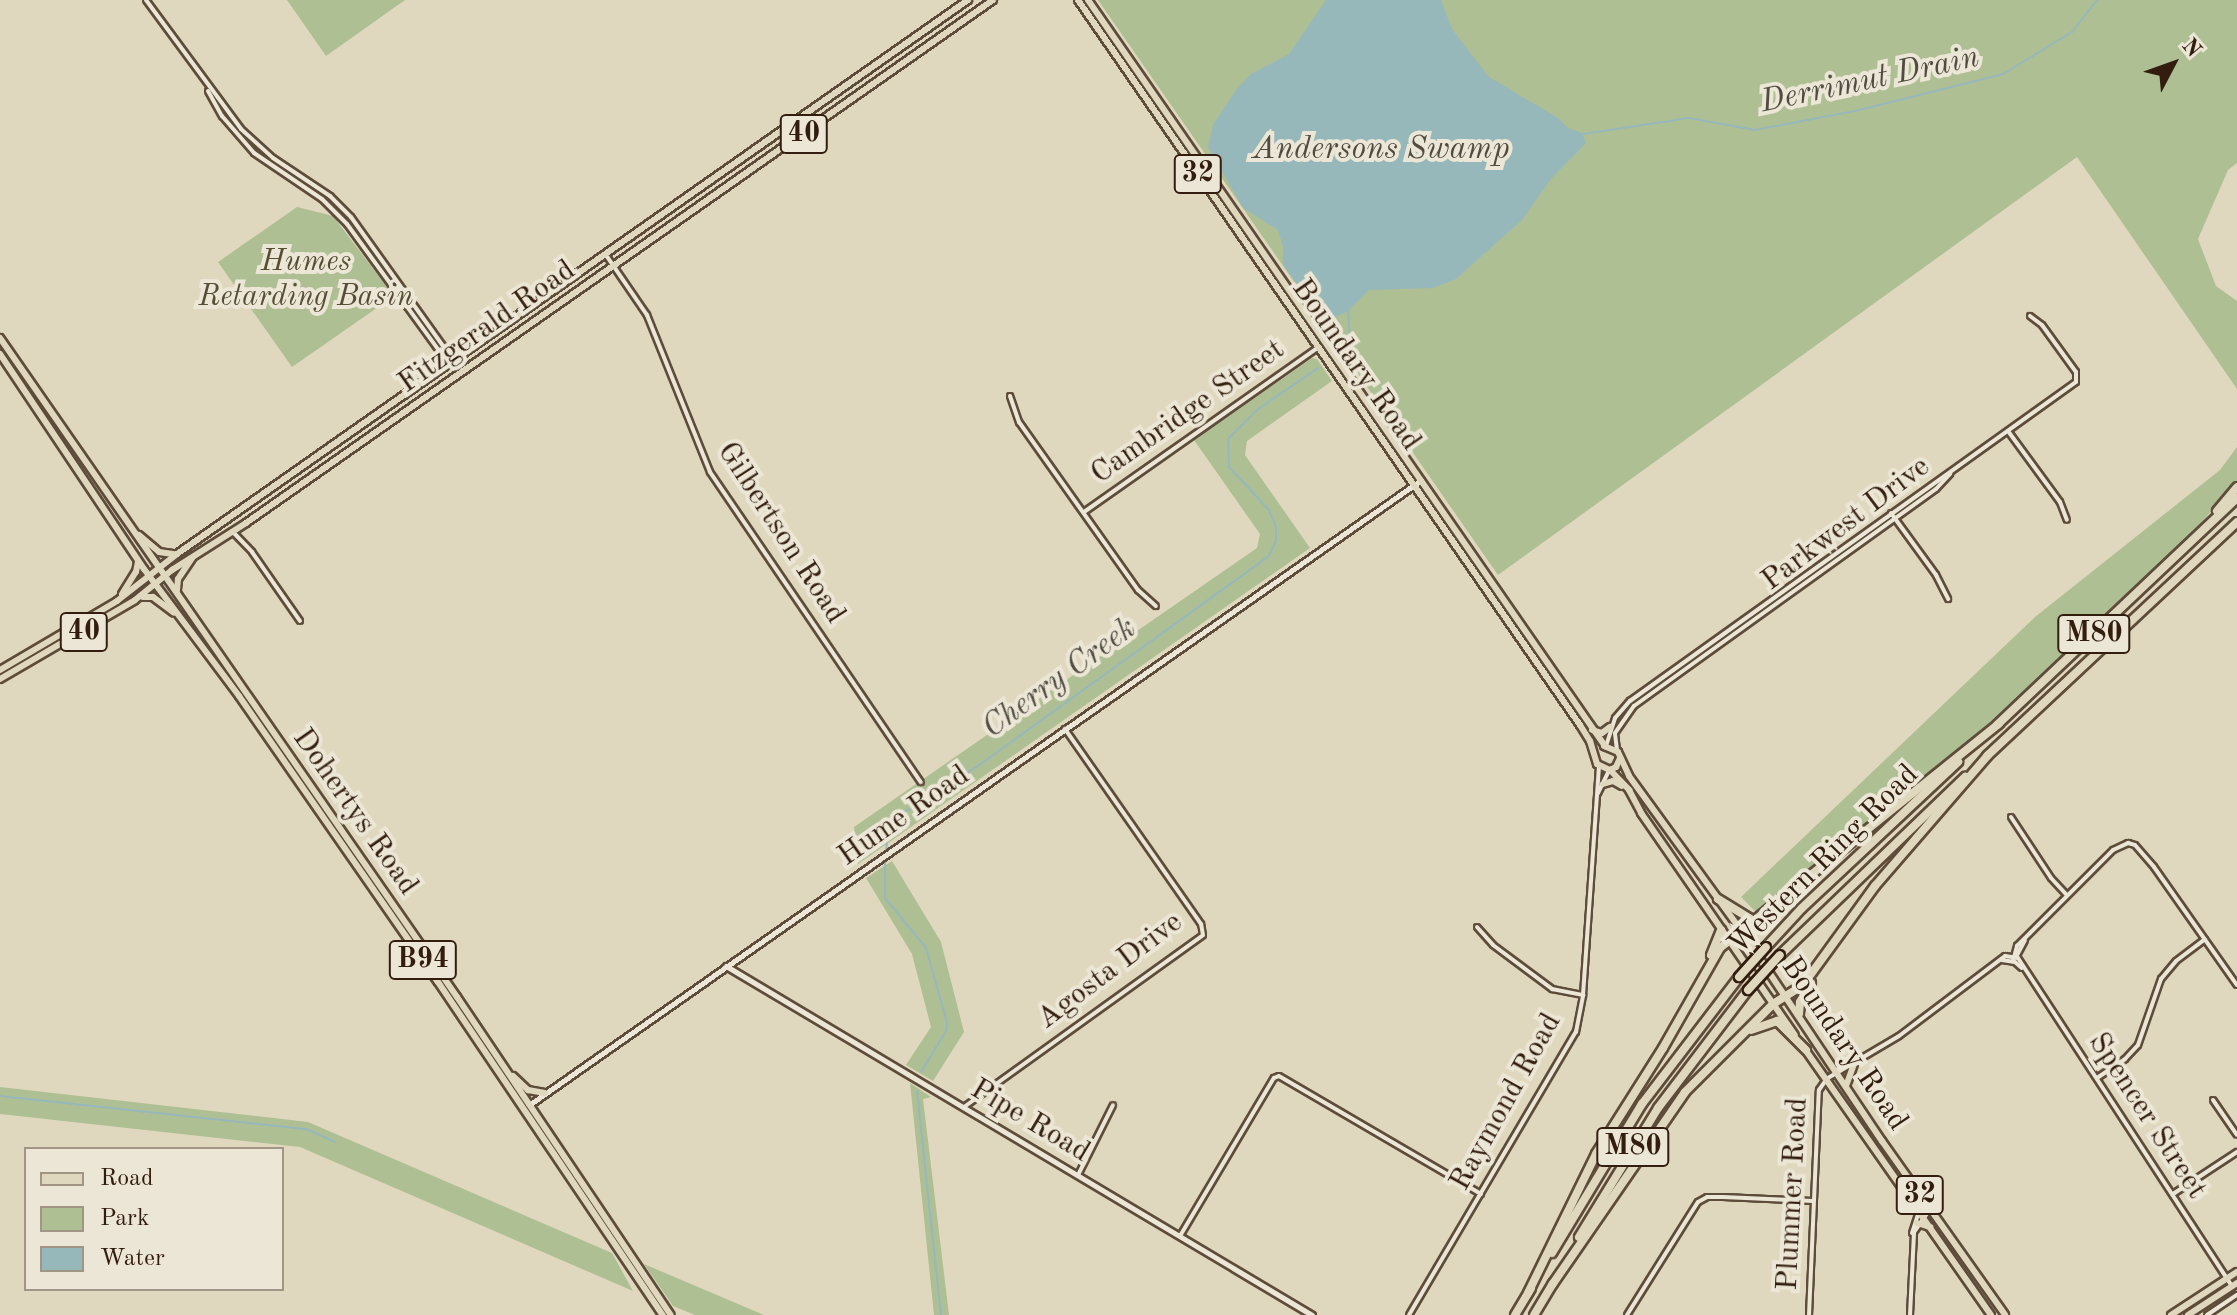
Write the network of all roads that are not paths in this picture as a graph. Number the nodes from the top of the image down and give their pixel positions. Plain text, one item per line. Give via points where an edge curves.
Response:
1 (146, 0) edge
2 (968, 0) edge
3 (993, 0) edge
4 (1078, 0) edge
5 (1088, 0) edge
6 (205, 85) junction
7 (819, 104) junction
8 (829, 117) junction
9 (251, 139) junction
10 (246, 145) junction
11 (284, 166) junction
12 (280, 172) junction
13 (378, 252) junction
14 (605, 254) junction
15 (372, 256) junction
16 (613, 265) junction
17 (2030, 316) dead end
18 (433, 330) junction
19 (427, 334) junction
20 (0, 338) edge
21 (1325, 342) junction
22 (1317, 348) junction
23 (0, 354) edge
24 (451, 362) junction
25 (459, 373) junction
26 (27, 377) junction
27 (20, 382) junction
28 (1010, 396) dead end
29 (59, 421) junction
30 (51, 427) junction
31 (2008, 431) junction
32 (86, 460) junction
33 (78, 465) junction
34 (1954, 470) junction
35 (1421, 480) junction
36 (1413, 486) junction
37 (2237, 487) edge
38 (2237, 498) edge
39 (1084, 512) junction
40 (1891, 513) junction
41 (1895, 518) junction
42 (2067, 520) dead end
43 (2237, 523) edge
44 (129, 526) junction
45 (232, 531) junction
46 (2188, 545) junction
47 (177, 554) junction
48 (194, 555) junction
49 (137, 559) junction
50 (158, 568) junction
51 (150, 575) junction
52 (165, 576) junction
53 (157, 584) junction
54 (178, 595) junction
55 (1948, 599) dead end
56 (135, 600) junction
57 (117, 601) junction
58 (1156, 606) dead end
59 (183, 620) junction
60 (300, 621) dead end
61 (1685, 665) junction
62 (0, 670) edge
63 (0, 679) edge
64 (1999, 724) junction
65 (1610, 727) junction
66 (1065, 729) junction
67 (1592, 730) junction
68 (1606, 746) junction
69 (1617, 750) junction
70 (1596, 755) junction
71 (1988, 755) junction
72 (284, 756) junction
73 (1620, 758) junction
74 (1599, 766) junction
75 (1609, 770) junction
76 (921, 782) dead end
77 (1603, 784) junction
78 (1629, 790) junction
79 (1596, 798) junction
80 (2011, 817) dead end
81 (353, 854) junction
82 (2067, 895) junction
83 (1718, 899) junction
84 (1754, 921) junction
85 (1477, 927) dead end
86 (1721, 930) junction
87 (1742, 931) junction
88 (1840, 934) junction
89 (2205, 939) junction
90 (1729, 941) junction
91 (2014, 958) junction
92 (726, 966) junction
93 (1703, 974) junction
94 (2237, 985) edge
95 (1583, 995) junction
96 (1786, 995) junction
97 (1773, 1004) junction
98 (1799, 1014) junction
99 (1741, 1037) junction
100 (1806, 1050) junction
101 (495, 1055) junction
102 (1861, 1058) junction
103 (1854, 1064) junction
104 (1836, 1072) junction
105 (1828, 1078) junction
106 (2097, 1078) junction
107 (1846, 1087) junction
108 (545, 1093) junction
109 (2213, 1100) dead end
110 (1113, 1105) dead end
111 (526, 1107) junction
112 (964, 1107) junction
113 (2237, 1135) edge
114 (2237, 1152) edge
115 (1078, 1175) junction
116 (1481, 1194) junction
117 (2173, 1194) junction
118 (1813, 1201) junction
119 (1930, 1209) junction
120 (1918, 1216) junction
121 (1180, 1236) junction
122 (2237, 1272) edge
123 (2227, 1279) junction
124 (2235, 1284) edge
125 (1552, 1285) junction
126 (1528, 1293) junction
127 (2237, 1295) edge
128 (663, 1315) edge
129 (671, 1315) edge
130 (1312, 1315) edge
131 (1409, 1315) edge
132 (1515, 1315) edge
133 (1534, 1315) edge
134 (1627, 1315) edge
135 (1809, 1315) edge
136 (1910, 1315) edge
137 (1991, 1315) edge
138 (2005, 1315) edge
139 (2171, 1315) edge
140 (2188, 1315) edge
141 (2207, 1315) edge

1 - 6 street
2 - 7 main road, Fitzgerald Road / 40
3 - 8 main road, Fitzgerald Road / 40
4 - 22 main road, Boundary Road / 32
5 - 21 main road, Boundary Road / 32
6 - 9 street
6 - 10 street
7 - 8 main road
7 - 14 main road, Fitzgerald Road / 40
8 - 16 main road, Fitzgerald Road / 40
9 - 10 street
9 - 11 street
10 - 12 street
11 - 12 street
11 - 13 street via 330,196
12 - 15 street via 336,212
13 - 15 street
13 - 18 street
14 - 16 street, Gilbertson Road
14 - 24 main road, Fitzgerald Road / 40
15 - 19 street
16 - 25 main road, Fitzgerald Road / 40
16 - 76 street, Gilbertson Road via 647,315 710,472
17 - 31 street via 2042,325 2078,379
18 - 19 street
18 - 24 street
19 - 24 street
20 - 26 main road, Dohertys Road / B94
21 - 22 main road
21 - 35 main road, Boundary Road / 32
22 - 36 main road, Boundary Road / 32
22 - 39 street, Cambridge Street
23 - 27 main road, Dohertys Road / B94
24 - 25 main road
24 - 47 main road, Fitzgerald Road / 40
25 - 45 main road, Fitzgerald Road / 40
26 - 27 main road
26 - 29 main road, Dohertys Road / B94
27 - 30 main road, Dohertys Road / B94
28 - 39 street via 1019,422
29 - 30 main road
29 - 32 main road, Dohertys Road / B94
30 - 33 main road, Dohertys Road / B94
31 - 34 street
31 - 42 street via 2060,502
32 - 33 main road
32 - 44 main road, Dohertys Road / B94
33 - 49 main road, Dohertys Road / B94
34 - 40 street, Parkwest Drive
34 - 41 street, Parkwest Drive
35 - 36 street, Hume Road
35 - 67 main road, Boundary Road / 32
36 - 66 street, Hume Road
36 - 70 main road, Boundary Road / 32
37 - 46 highway
38 - 46 highway, Western Ring Road / M80
39 - 58 street via 1138,590
40 - 41 street
40 - 61 street, Parkwest Drive
41 - 55 street
41 - 61 street, Parkwest Drive
43 - 71 highway, Western Ring Road / M80
44 - 47 main road via 159,552
44 - 50 main road, Dohertys Road / B94
45 - 48 main road, Fitzgerald Road / 40
45 - 60 street
46 - 64 highway, Western Ring Road / M80
47 - 50 main road, Fitzgerald Road / 40
48 - 52 main road, Fitzgerald Road / 40
48 - 54 main road via 177,583
49 - 51 main road, Dohertys Road / B94
49 - 57 main road via 136,572
50 - 51 main road, Fitzgerald Road / 40
50 - 52 main road, Dohertys Road / B94
51 - 53 main road, Dohertys Road / B94
51 - 57 main road, Fitzgerald Road / 40
52 - 53 main road, Fitzgerald Road / 40
52 - 54 main road, Dohertys Road / B94
53 - 56 main road, Fitzgerald Road / 40
53 - 59 main road, Dohertys Road / B94
54 - 72 main road, Dohertys Road / B94
56 - 59 main road via 153,597
56 - 63 main road, Fitzgerald Road / 40
57 - 62 main road, Fitzgerald Road / 40
59 - 72 main road, Dohertys Road / B94
61 - 65 street, Parkwest Drive via 1623,707
61 - 69 street, Parkwest Drive via 1624,715 1614,738
64 - 84 highway
64 - 126 highway, Western Ring Road / M80, bridge via 1802,908 1739,977 1642,1104
65 - 67 main road via 1602,733
65 - 68 street, Parkwest Drive
66 - 92 street, Hume Road
66 - 112 street, Agosta Drive via 1201,924 1203,935
67 - 68 main road, Boundary Road / 32
68 - 69 main road
68 - 70 main road
69 - 73 main road, 32
70 - 74 main road, 32
71 - 88 highway
71 - 125 highway, Western Ring Road / M80, bridge via 1748,990 1658,1108
72 - 81 main road, Dohertys Road / B94
73 - 75 main road
73 - 83 main road, Boundary Road / 32
74 - 75 main road, 32
74 - 79 street, Raymond Road
75 - 77 street, Raymond Road
75 - 78 main road, Boundary Road / 32
77 - 78 main road via 1613,781
77 - 79 street, Raymond Road
78 - 86 main road, Boundary Road / 32
79 - 95 street, Raymond Road
80 - 82 street
81 - 101 main road, Dohertys Road / B94
81 - 111 main road, Dohertys Road / B94
82 - 89 street via 2113,850 2135,845
82 - 91 street via 2017,946
83 - 84 highway
83 - 87 main road, Boundary Road / 32
84 - 87 highway
85 - 95 street via 1552,989
86 - 90 main road, Boundary Road / 32
86 - 93 highway
87 - 90 highway
87 - 96 main road, Boundary Road / 32
88 - 96 highway via 1803,985
88 - 98 highway via 1802,998
89 - 94 street
89 - 106 street via 2161,979 2138,1045
90 - 93 highway
90 - 97 main road, Boundary Road / 32
91 - 102 street via 2000,960
91 - 106 street, Spencer Street
92 - 108 street, Hume Road
92 - 112 street, Pipe Road
93 - 126 highway via 1589,1167
95 - 116 street, Raymond Road via 1567,1050
96 - 97 highway
96 - 98 main road, Boundary Road / 32
97 - 99 highway
97 - 100 main road, Boundary Road / 32
98 - 104 main road, Boundary Road / 32
99 - 100 highway via 1773,1020
99 - 125 highway via 1677,1102
100 - 105 main road, Boundary Road / 32
101 - 108 main road via 522,1086
101 - 111 main road, Dohertys Road / B94
102 - 103 street
102 - 104 street
103 - 104 street
103 - 107 main road
104 - 105 street, Plummer Road
104 - 107 main road, Boundary Road / 32
105 - 118 street, Plummer Road via 1819,1090
105 - 120 main road, Boundary Road / 32
106 - 117 street, Spencer Street
107 - 119 main road, Boundary Road / 32
108 - 111 street, Hume Road
109 - 113 street
110 - 115 street
111 - 128 main road, Dohertys Road / B94
111 - 129 main road, Dohertys Road / B94
112 - 115 street, Pipe Road
114 - 117 street
115 - 121 street, Pipe Road
116 - 121 street via 1285,1077 1276,1077
116 - 131 street, Raymond Road
117 - 123 street, Spencer Street
118 - 134 street via 1707,1197 1698,1202
118 - 135 street, Plummer Road
119 - 120 street
119 - 138 main road, Boundary Road / 32
120 - 136 street
120 - 137 main road, 32
121 - 130 street, Pipe Road
122 - 123 main road
123 - 124 street, Spencer Street
123 - 139 main road
124 - 140 main road
125 - 133 highway, Western Ring Road / M80
126 - 132 highway, Western Ring Road / M80
127 - 141 street

